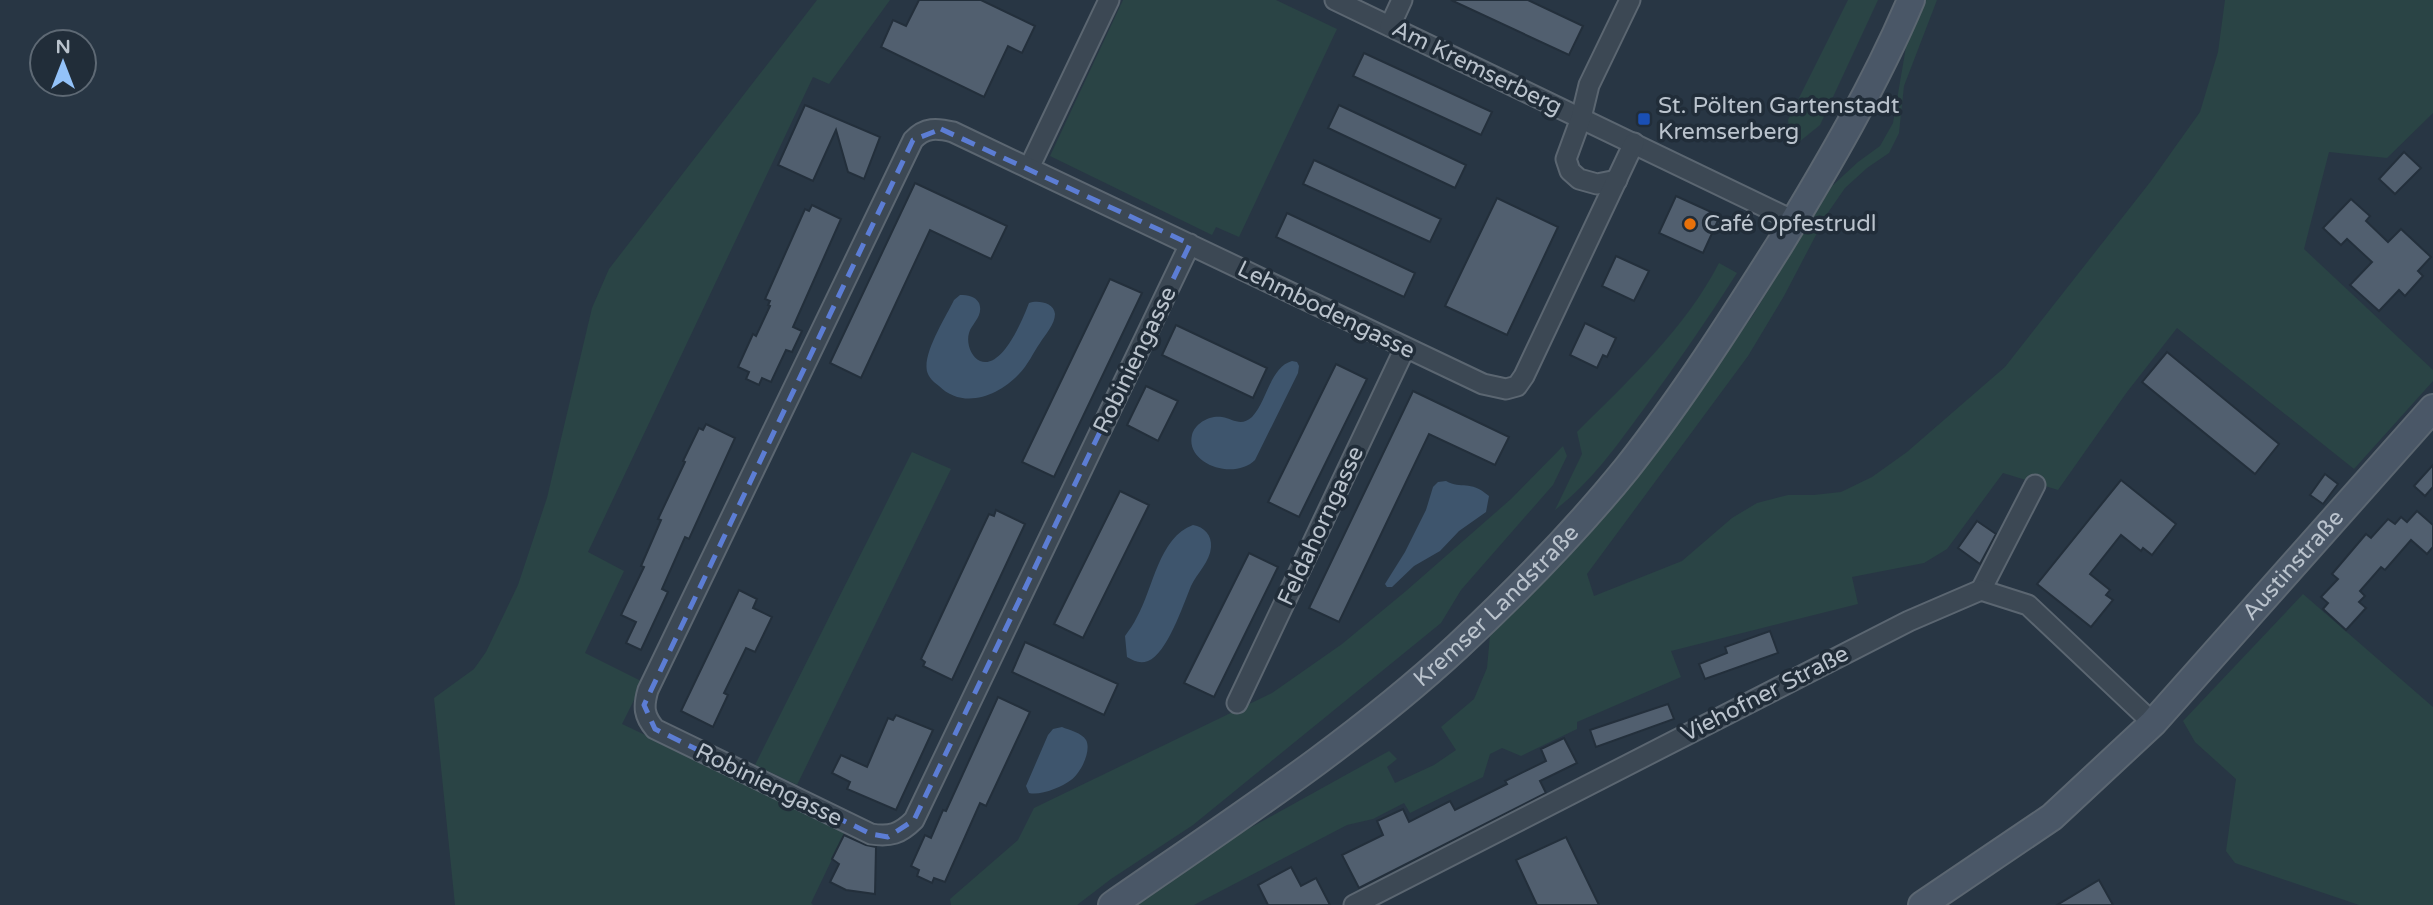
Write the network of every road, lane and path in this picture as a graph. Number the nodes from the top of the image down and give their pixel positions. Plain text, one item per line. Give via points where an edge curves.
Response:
1 (1108, 0) edge
2 (1335, 0) edge
3 (1402, 0) edge
4 (1630, 0) edge
5 (1911, 0) edge
6 (1390, 26) junction
7 (1581, 118) junction
8 (929, 129) joint
9 (1634, 143) junction
10 (1029, 168) junction
11 (1617, 180) junction
12 (1794, 221) junction
13 (1190, 244) junction
14 (1405, 348) junction
15 (2433, 408) edge
16 (2035, 485) dead end
17 (1981, 590) junction
18 (1237, 703) dead end
19 (2153, 723) junction
20 (1112, 905) edge
21 (1354, 905) edge
22 (1922, 905) edge

1 - 10 street
2 - 6 street, Am Kremserberg
3 - 6 street
4 - 7 street via 1589,85
5 - 12 main road, Kremser Landstraße via 1878,72
6 - 7 street, Am Kremserberg
7 - 9 street, Am Kremserberg
7 - 11 street, Am Kremserberg via 1566,159 1570,171 1597,184
8 - 10 street, Lehmbodengasse via 953,132
8 - 13 street, Robiniengasse via 913,140 644,705 655,729 871,834 903,832 914,820
9 - 11 street
9 - 12 street, Am Kremserberg
10 - 13 street, Lehmbodengasse
11 - 14 street, Lehmbodengasse via 1517,386 1506,389 1483,384
12 - 20 main road, Kremser Landstraße via 1683,393 1560,544 1458,646 1360,729
13 - 14 street, Lehmbodengasse
14 - 18 street, Feldahorngasse
15 - 19 main road, Austinstraße
16 - 17 street
17 - 19 street via 2028,605
17 - 21 street, Viehofner Straße via 1909,621
19 - 22 main road, Austinstraße via 2052,817

